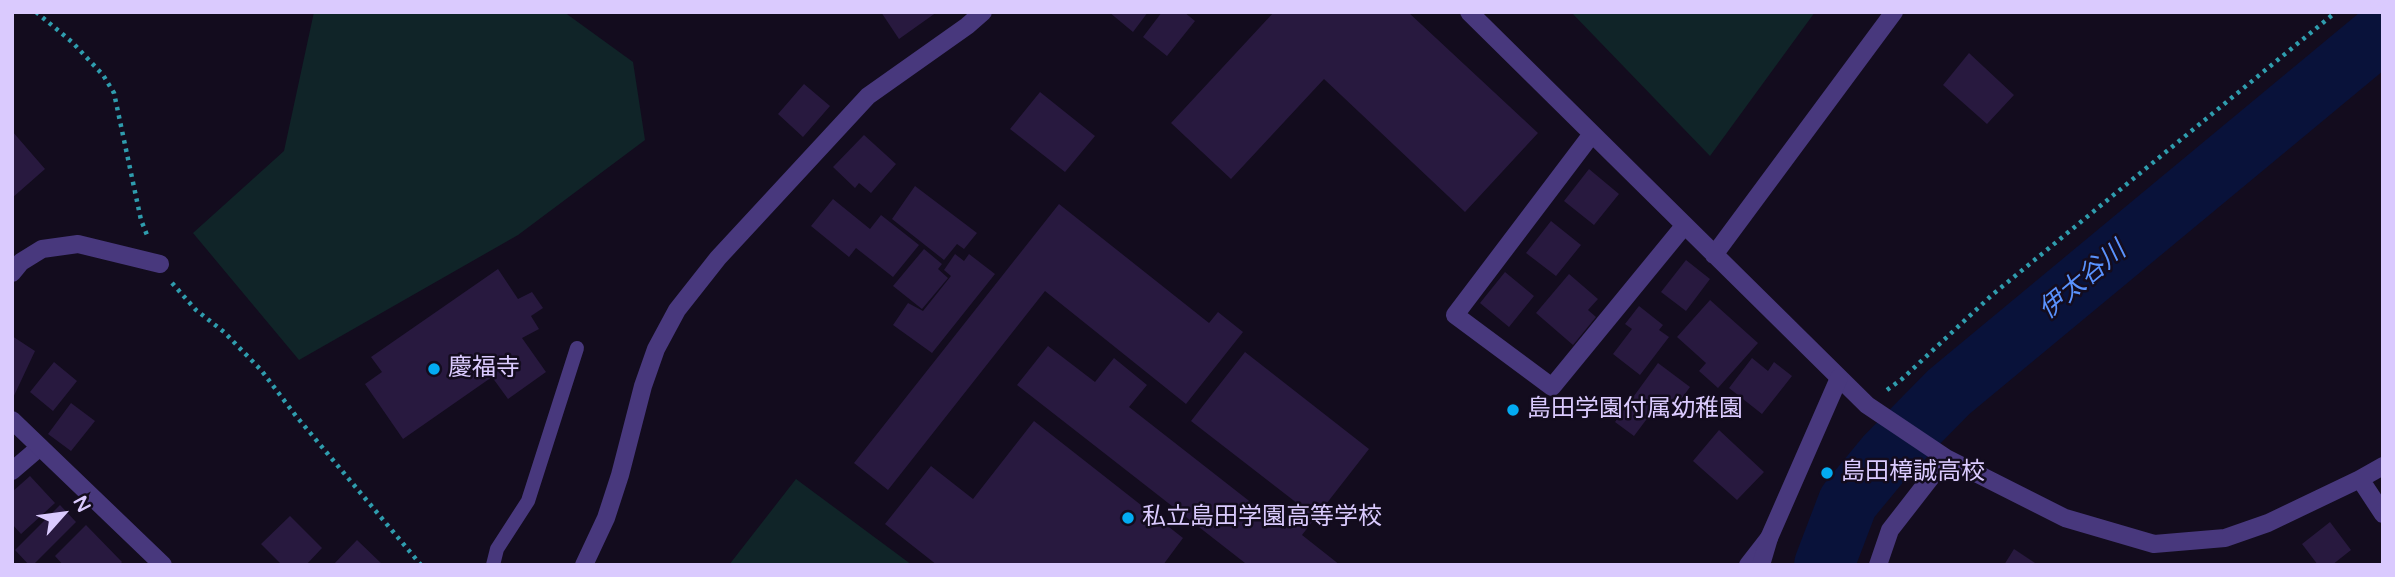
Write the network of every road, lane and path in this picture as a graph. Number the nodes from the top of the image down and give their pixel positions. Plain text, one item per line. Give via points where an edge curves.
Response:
1 (36, 12) edge
2 (983, 12) edge
3 (1469, 12) edge
4 (1894, 12) edge
5 (2336, 12) edge
6 (1592, 134) junction
7 (1685, 226) junction
8 (1714, 255) junction
9 (160, 264) junction
10 (12, 273) edge
11 (577, 348) dead end
12 (1839, 378) junction
13 (1873, 410) junction
14 (12, 420) edge
15 (40, 447) junction
16 (1942, 455) junction
17 (2383, 466) edge
18 (12, 471) edge
19 (2360, 479) junction
20 (2383, 514) edge
21 (1769, 538) junction
22 (163, 565) edge
23 (421, 565) edge
24 (493, 565) edge
25 (584, 565) edge
26 (1748, 565) edge
27 (1761, 565) edge
28 (1878, 565) edge

1 - 9 path via 72,42 114,93 141,220
2 - 25 street via 868,96 718,258 677,310 652,361 606,518
3 - 6 street
4 - 8 street
5 - 13 path via 1992,295
6 - 7 street
6 - 7 street via 1455,315 1552,387
7 - 8 street
8 - 12 street
9 - 10 street via 79,244 42,248
9 - 23 path via 177,291 261,370
11 - 24 lane via 528,501 497,549
12 - 13 street
12 - 21 street
13 - 16 street
14 - 15 street
15 - 18 street
15 - 22 street
16 - 19 street via 2065,518 2154,544 2225,538
16 - 28 street via 1890,530
17 - 19 street
19 - 20 street
21 - 26 street
21 - 27 street

